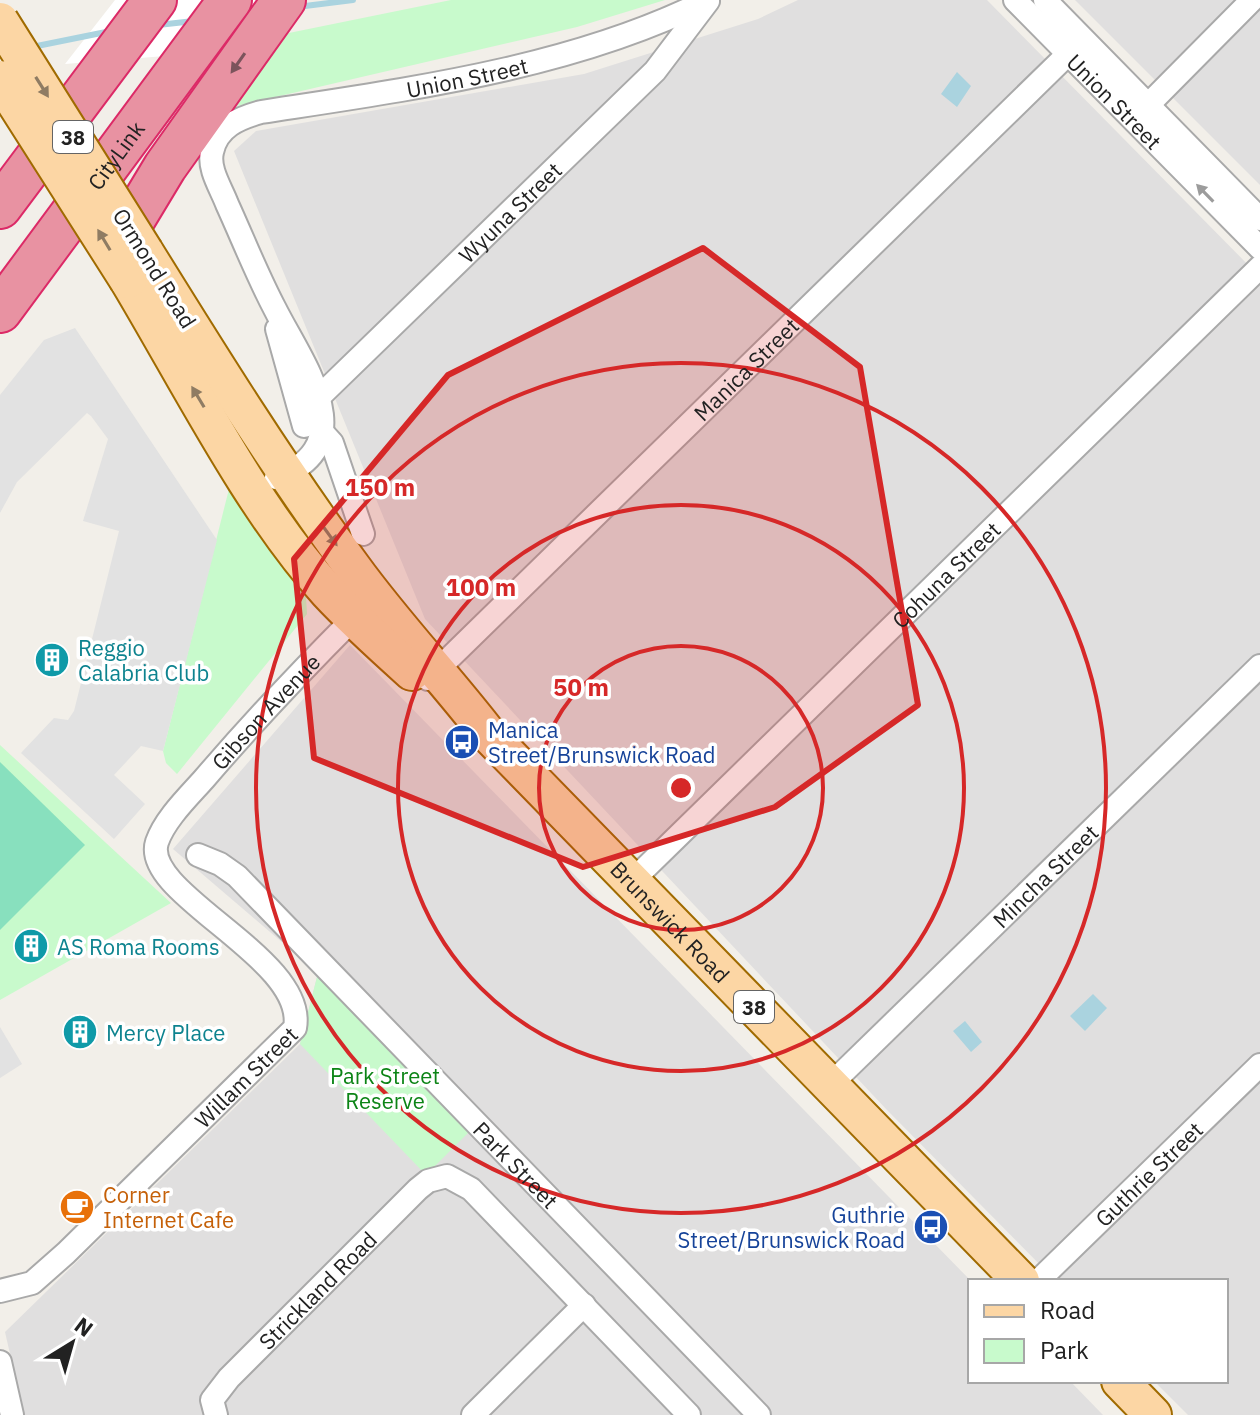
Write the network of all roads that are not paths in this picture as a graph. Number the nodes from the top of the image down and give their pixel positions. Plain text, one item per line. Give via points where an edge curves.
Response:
1 (155, 0) edge
2 (230, 0) edge
3 (284, 0) edge
4 (709, 0) edge
5 (1015, 0) edge
6 (1045, 0) edge
7 (1252, 0) edge
8 (0, 21) edge
9 (1068, 54) junction
10 (0, 79) edge
11 (1148, 105) junction
12 (1189, 162) junction
13 (0, 207) edge
14 (1260, 219) edge
15 (118, 230) junction
16 (1260, 248) edge
17 (1260, 267) edge
18 (268, 296) junction
19 (0, 311) edge
20 (319, 397) junction
21 (303, 418) junction
22 (322, 432) junction
23 (270, 483) junction
24 (363, 534) dead end
25 (365, 608) junction
26 (1260, 666) edge
27 (432, 676) junction
28 (164, 829) joint
29 (198, 855) dead end
30 (631, 882) junction
31 (1260, 1065) edge
32 (830, 1085) junction
33 (1019, 1279) edge
34 (1040, 1279) edge
35 (0, 1291) edge
36 (584, 1305) junction
37 (0, 1362) edge
38 (1122, 1383) edge
39 (12, 1415) edge
40 (216, 1415) edge
41 (473, 1415) edge
42 (689, 1415) edge
43 (759, 1415) edge
44 (1153, 1415) edge

1 - 13 highway
2 -> 19 highway, CityLink
3 -> 15 highway via 165,167 147,180
4 - 18 street, Union Street via 639,33 588,49 238,119 212,150 212,167
4 - 20 street, Wyuna Street via 655,71
5 - 9 street, Union Street
6 - 11 street, Union Street
7 - 11 street
8 -> 15 main road, Ormond Road / 38, bridge
9 - 12 street, Union Street
9 - 27 street, Manica Street
10 - 15 main road, Ormond Road / 38, bridge
11 - 12 street, Union Street
12 - 14 street, Union Street
16 -> 12 street, Union Street
15 - 23 main road, Ormond Road / 38
17 - 30 street, Cohuna Street
18 - 20 street
18 - 21 street
20 - 21 street, Wyuna Street
20 - 22 street
21 - 23 street via 302,440
22 - 23 street via 314,450
22 - 24 street via 331,439
23 - 25 main road, Brunswick Road / 38
25 - 27 main road, Brunswick Road / 38
25 - 28 street, Gibson Avenue via 249,724
26 - 32 street, Mincha Street
27 - 30 main road, Brunswick Road / 38
28 - 35 street, Willam Street via 157,842 157,865 291,994 295,1028 66,1253 32,1283
29 - 43 street, Park Street via 237,876
30 - 32 main road, Brunswick Road / 38
31 - 34 street, Guthrie Street
32 - 33 main road, Brunswick Road / 38
36 - 40 street, Strickland Road via 471,1189 447,1176 439,1178 418,1189 229,1378 212,1400
36 - 41 street
36 - 42 street
37 - 39 street
38 - 44 main road

